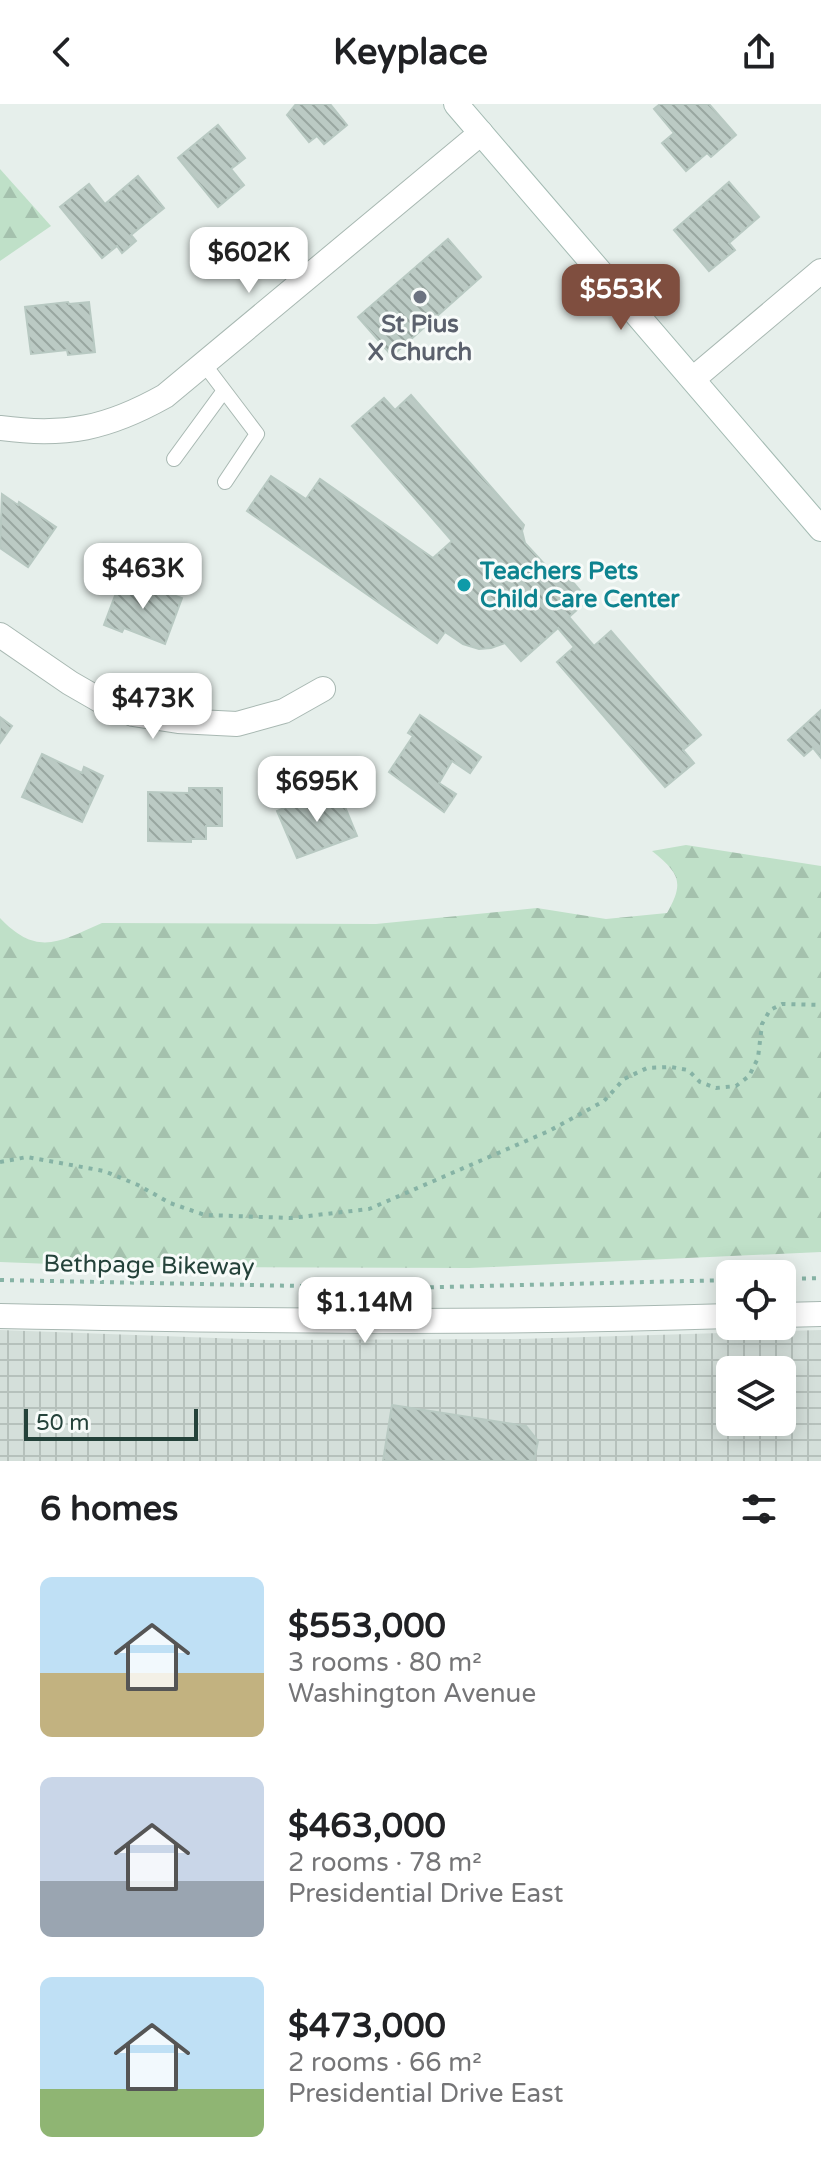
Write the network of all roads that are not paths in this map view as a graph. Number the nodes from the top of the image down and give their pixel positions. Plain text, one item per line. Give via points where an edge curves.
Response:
1 (456, 104) edge
2 (481, 133) junction
3 (821, 271) edge
4 (204, 364) junction
5 (693, 379) junction
6 (223, 392) junction
7 (0, 428) edge
8 (174, 459) dead end
9 (225, 482) dead end
10 (821, 529) edge
11 (0, 635) edge
12 (323, 689) dead end
13 (821, 1314) edge
14 (796, 1315) edge
15 (0, 1316) edge
16 (716, 1316) edge

1 - 2 street
2 - 4 street
2 - 5 street
3 - 5 street
4 - 6 lane
4 - 7 street via 165,396 129,416 86,429
5 - 10 street
6 - 8 lane
6 - 9 lane via 257,434
11 - 12 street via 70,683 133,714 237,724 284,711
13 - 14 street
15 - 16 street via 525,1322

